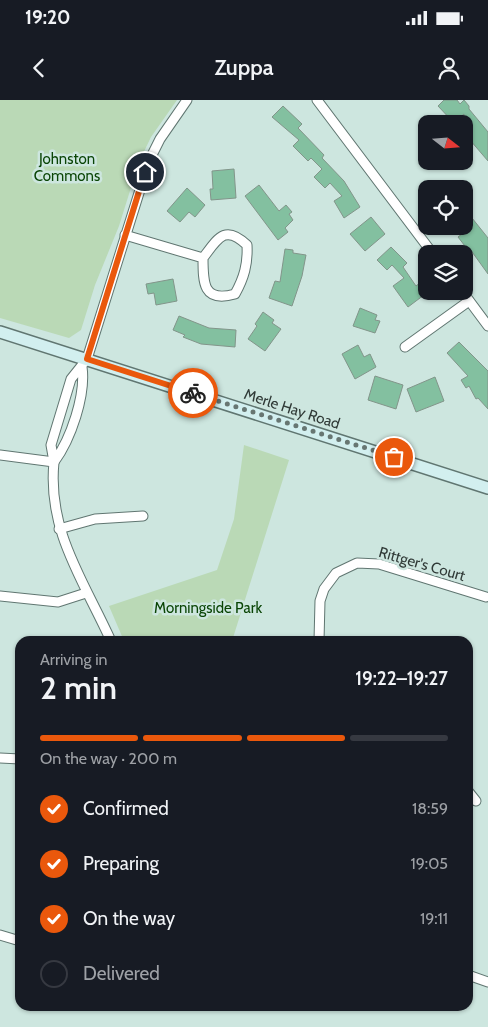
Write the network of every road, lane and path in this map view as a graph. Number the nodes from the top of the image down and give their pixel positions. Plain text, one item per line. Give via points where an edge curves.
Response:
1 (187, 100) edge
2 (317, 100) edge
3 (125, 235) junction
4 (426, 245) edge
5 (203, 258) junction
6 (469, 302) joint
7 (488, 326) edge
8 (0, 332) edge
9 (405, 347) dead end
10 (85, 363) junction
11 (0, 455) edge
12 (54, 462) junction
13 (488, 488) edge
14 (143, 516) dead end
15 (59, 529) junction
16 (86, 592) junction
17 (0, 596) edge
18 (486, 597) dead end
19 (108, 636) edge
20 (319, 636) edge
21 (0, 758) edge
22 (15, 759) edge
23 (473, 798) edge
24 (476, 801) dead end
25 (0, 935) edge
26 (15, 940) edge
27 (473, 977) edge
28 (488, 982) edge

1 - 3 street via 160,138 149,161
2 - 4 street
3 - 5 street
3 - 10 street
5 - 5 street via 203,281 209,292 221,298 235,294 243,280 247,245 236,235 226,234 217,239
6 - 7 street
6 - 9 street
8 - 10 main road, Merle Hay Road
10 - 12 street via 84,383 64,448
10 - 12 street via 71,379 51,445
10 - 13 main road, Merle Hay Road
11 - 12 street
12 - 15 street via 53,491
14 - 15 street via 95,519
15 - 16 street
16 - 17 street via 58,602
16 - 19 street
18 - 20 street, Rittger's Court via 379,564 357,563 336,573 324,589 320,601
21 - 22 street
23 - 24 street
25 - 26 street
27 - 28 street

